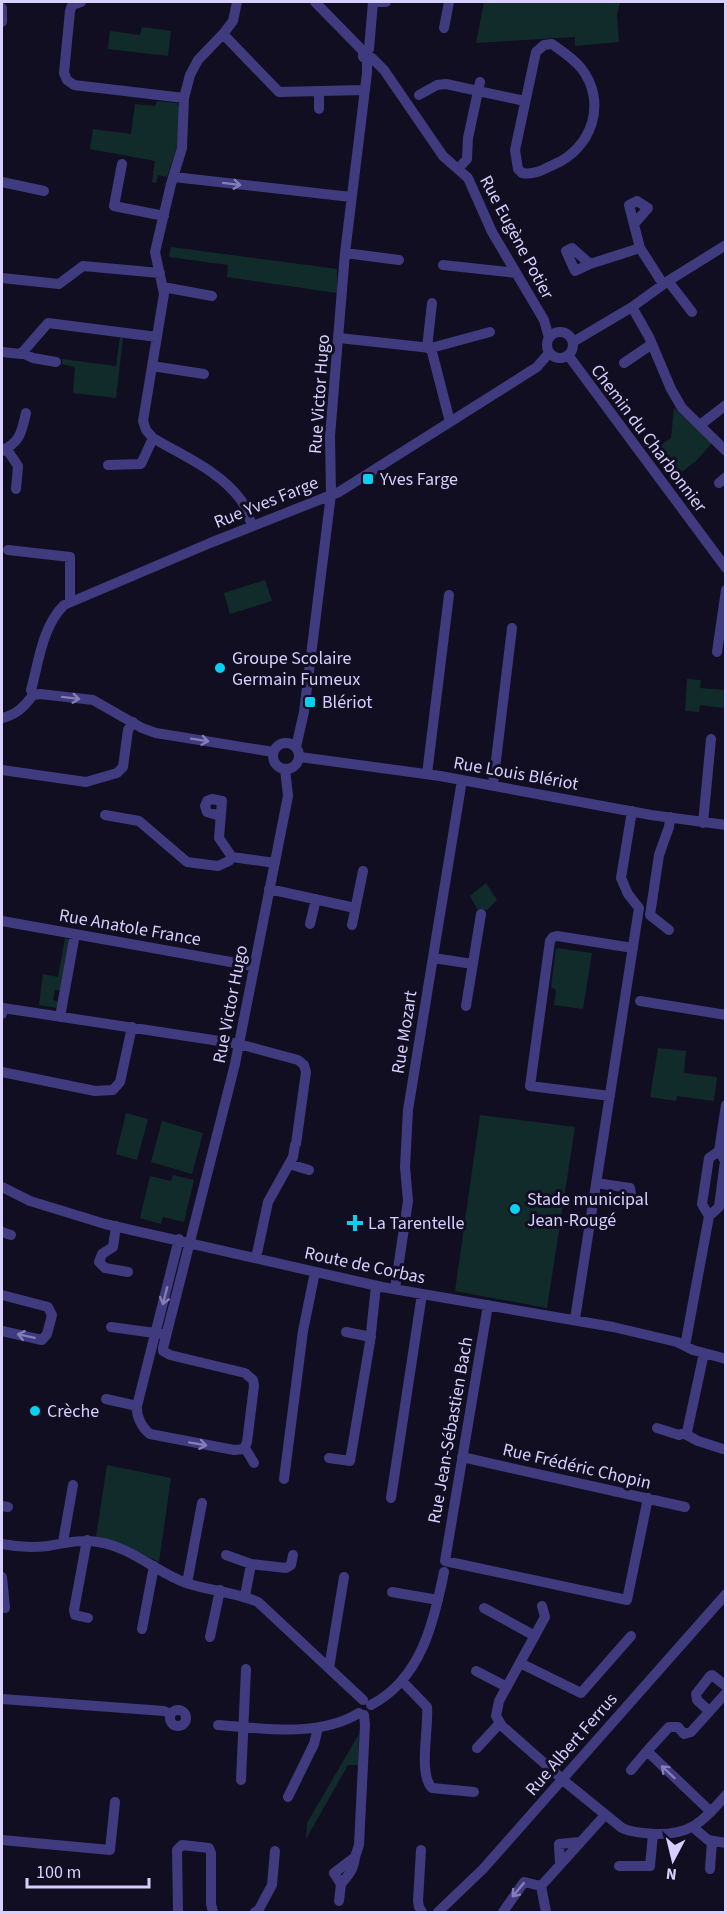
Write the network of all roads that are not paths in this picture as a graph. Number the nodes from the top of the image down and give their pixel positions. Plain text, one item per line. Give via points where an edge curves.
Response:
1 (81, 2) edge
2 (237, 2) edge
3 (315, 2) edge
4 (373, 2) edge
5 (386, 2) edge
6 (449, 2) edge
7 (2, 8) edge
8 (2, 22) edge
9 (444, 28) dead end
10 (370, 33) junction
11 (224, 34) junction
12 (349, 37) junction
13 (368, 54) junction
14 (479, 87) junction
15 (364, 90) junction
16 (319, 91) junction
17 (419, 95) dead end
18 (184, 98) junction
19 (525, 101) junction
20 (320, 109) dead end
21 (122, 164) dead end
22 (458, 169) junction
23 (174, 177) junction
24 (2, 182) edge
25 (44, 191) dead end
26 (351, 198) junction
27 (164, 216) junction
28 (635, 224) dead end
29 (726, 245) edge
30 (640, 248) junction
31 (345, 253) junction
32 (399, 260) dead end
33 (590, 264) dead end
34 (443, 265) dead end
35 (160, 273) junction
36 (516, 273) junction
37 (2, 278) edge
38 (665, 283) junction
39 (163, 287) junction
40 (212, 296) dead end
41 (432, 303) dead end
42 (632, 306) junction
43 (692, 312) dead end
44 (544, 320) junction
45 (490, 332) dead end
46 (559, 332) junction
47 (157, 337) junction
48 (339, 338) junction
49 (549, 338) junction
50 (573, 342) junction
51 (652, 344) junction
52 (429, 348) junction
53 (2, 352) edge
54 (22, 353) junction
55 (549, 353) junction
56 (568, 356) junction
57 (56, 362) dead end
58 (624, 363) dead end
59 (152, 366) junction
60 (204, 375) dead end
61 (726, 405) edge
62 (26, 413) dead end
63 (450, 422) junction
64 (700, 425) junction
65 (153, 438) junction
66 (4, 449) edge
67 (726, 451) edge
68 (108, 465) dead end
69 (16, 489) dead end
70 (331, 494) junction
71 (252, 526) junction
72 (8, 550) dead end
73 (726, 568) edge
74 (726, 590) edge
75 (449, 595) dead end
76 (70, 602) junction
77 (512, 628) dead end
78 (717, 652) dead end
79 (33, 695) junction
80 (2, 718) edge
81 (133, 722) junction
82 (711, 739) dead end
83 (294, 749) junction
84 (273, 752) junction
85 (285, 769) junction
86 (2, 770) edge
87 (427, 774) junction
88 (462, 780) junction
89 (494, 785) junction
90 (632, 811) junction
91 (105, 815) dead end
92 (220, 816) dead end
93 (670, 817) junction
94 (704, 823) junction
95 (726, 825) edge
96 (232, 857) junction
97 (275, 863) junction
98 (363, 871) dead end
99 (269, 889) junction
100 (316, 899) junction
101 (355, 908) junction
102 (481, 914) dead end
103 (2, 921) edge
104 (310, 924) dead end
105 (352, 925) dead end
106 (669, 930) dead end
107 (75, 934) junction
108 (633, 948) junction
109 (433, 957) junction
110 (473, 964) junction
111 (253, 966) junction
112 (640, 1001) dead end
113 (466, 1006) dead end
114 (2, 1014) edge
115 (726, 1015) edge
116 (60, 1017) junction
117 (132, 1027) junction
118 (239, 1044) junction
119 (2, 1072) edge
120 (610, 1096) junction
121 (726, 1105) edge
122 (719, 1151) junction
123 (289, 1164) junction
124 (309, 1170) dead end
125 (596, 1183) junction
126 (2, 1187) edge
127 (631, 1194) dead end
128 (709, 1216) junction
129 (116, 1226) junction
130 (184, 1240) junction
131 (256, 1258) junction
132 (128, 1272) dead end
133 (315, 1272) junction
134 (376, 1286) junction
135 (395, 1289) junction
136 (423, 1294) junction
137 (2, 1295) edge
138 (488, 1305) junction
139 (575, 1319) junction
140 (111, 1327) dead end
141 (2, 1331) edge
142 (346, 1332) dead end
143 (161, 1333) junction
144 (371, 1337) junction
145 (685, 1346) junction
146 (704, 1353) junction
147 (726, 1359) edge
148 (106, 1399) dead end
149 (137, 1406) junction
150 (657, 1428) dead end
151 (685, 1434) junction
152 (245, 1448) junction
153 (723, 1449) dead end
154 (462, 1457) junction
155 (329, 1458) dead end
156 (254, 1463) dead end
157 (285, 1479) dead end
158 (73, 1485) dead end
159 (391, 1498) dead end
160 (648, 1498) junction
161 (202, 1503) dead end
162 (685, 1507) dead end
163 (87, 1540) junction
164 (63, 1542) junction
165 (2, 1544) edge
166 (226, 1555) dead end
167 (293, 1555) dead end
168 (251, 1564) junction
169 (154, 1566) junction
170 (444, 1566) junction
171 (344, 1577) dead end
172 (2, 1578) edge
173 (187, 1583) junction
174 (220, 1590) junction
175 (392, 1592) dead end
176 (726, 1594) edge
177 (245, 1596) junction
178 (438, 1600) junction
179 (542, 1606) dead end
180 (5, 1608) dead end
181 (484, 1608) dead end
182 (88, 1618) dead end
183 (142, 1629) dead end
184 (535, 1636) junction
185 (631, 1636) dead end
186 (210, 1637) dead end
187 (520, 1663) junction
188 (329, 1668) junction
189 (246, 1669) dead end
190 (476, 1671) dead end
191 (402, 1681) junction
192 (726, 1686) edge
193 (507, 1687) junction
194 (726, 1693) edge
195 (2, 1699) edge
196 (367, 1703) junction
197 (709, 1711) junction
198 (171, 1714) dead end
199 (361, 1714) junction
200 (500, 1723) junction
201 (218, 1725) dead end
202 (243, 1726) junction
203 (318, 1728) junction
204 (477, 1748) dead end
205 (647, 1751) junction
206 (631, 1770) dead end
207 (562, 1779) junction
208 (241, 1780) dead end
209 (474, 1792) dead end
210 (726, 1795) edge
211 (288, 1797) dead end
212 (115, 1802) dead end
213 (711, 1812) junction
214 (605, 1815) junction
215 (694, 1828) junction
216 (653, 1834) junction
217 (2, 1840) edge
218 (712, 1842) junction
219 (726, 1843) edge
220 (421, 1850) dead end
221 (275, 1851) dead end
222 (619, 1866) dead end
223 (710, 1869) dead end
224 (541, 1886) junction
225 (339, 1901) dead end
226 (178, 1912) edge
227 (213, 1912) edge
228 (255, 1912) edge
229 (422, 1912) edge
230 (438, 1912) edge
231 (503, 1912) edge
232 (546, 1912) edge

1 - 18 street via 72,5 70,11 64,73 67,80 74,85
2 - 11 street via 233,21
3 - 12 street, Rue Eugène Potier
4 - 5 street
4 - 10 street, Rue Victor Hugo
6 - 9 street
7 - 8 street
10 - 12 street via 360,40
10 - 13 street, Rue Victor Hugo
11 - 16 street via 279,92
11 - 18 street via 198,60
12 - 13 street, Rue Eugène Potier
13 - 15 street, Rue Victor Hugo
13 - 22 street, Rue Eugène Potier via 384,70 443,156
14 - 17 street via 436,85
14 - 19 street
14 - 22 street via 467,159
15 - 16 street
15 - 26 street, Rue Victor Hugo
16 - 20 street
18 - 23 street via 182,148
19 - 19 street via 515,150 518,169 529,174 560,163 575,152 586,139 594,106 580,67 552,44 536,52
21 - 27 street via 114,206
22 - 36 street, Rue Eugène Potier via 468,178
23 -> 26 street
23 - 27 street
24 - 25 street
26 - 31 street, Rue Victor Hugo
27 - 35 street via 155,252
28 - 30 street
29 - 38 street
30 - 33 street
30 - 38 street
31 - 32 street
31 - 48 street, Rue Victor Hugo
34 - 36 street
35 - 37 street via 83,266 59,284
35 - 39 street
36 - 44 street, Rue Eugène Potier
38 - 42 street
38 - 43 street
39 - 40 street
39 - 47 street
41 - 52 street
42 - 50 street
42 - 51 street
44 - 46 street, Rue Eugène Potier
44 - 49 street, Rue Eugène Potier
45 - 52 street
46 - 49 street
46 - 50 street via 566,333
47 - 54 street via 48,323
47 - 59 street
48 - 52 street
48 - 70 street, Rue Victor Hugo via 330,436
49 - 55 street
50 - 56 street
51 - 58 street
51 - 64 street via 682,408
52 - 63 street
53 - 54 street
54 - 57 street
55 - 56 street via 556,358
55 - 63 street, Rue Yves Farge via 537,366
56 - 73 street, Chemin du Charbonnier
59 - 60 street
59 - 65 street via 143,421
61 - 64 street
62 - 66 street via 20,438
63 - 70 street, Rue Yves Farge
64 - 67 street
65 - 68 street via 141,464
65 - 71 street via 218,476 243,502
66 - 69 street via 18,466
70 - 71 street, Rue Yves Farge
70 - 83 street, Rue Victor Hugo via 304,712
71 - 76 street, Rue Yves Farge
72 - 76 street via 69,557
74 - 78 street
75 - 87 street
76 - 79 street, Rue Yves Farge via 57,612 46,631
77 - 89 street
79 - 80 street via 12,716
79 -> 81 street via 93,700
81 -> 84 street via 156,734
81 - 86 street via 123,767 117,773 86,782
82 - 94 street
83 - 84 street via 281,744
83 - 85 street via 297,764
83 - 87 street, Rue Louis Blériot
84 - 85 street via 275,764
85 - 97 street, Rue Victor Hugo via 288,796
87 - 88 street, Rue Louis Blériot
88 - 89 street, Rue Louis Blériot
88 - 109 street, Rue Mozart
89 - 90 street, Rue Louis Blériot
90 - 93 street, Rue Louis Blériot
90 - 108 street via 621,878 639,908
91 - 96 street via 139,820 187,862 218,866
92 - 96 street via 219,838
93 - 94 street, Rue Louis Blériot
93 - 106 street via 659,855 650,915
94 - 95 street, Rue Louis Blériot
96 - 97 street
97 - 99 street, Rue Victor Hugo
98 - 101 street
99 - 100 street
99 - 111 street, Rue Victor Hugo
100 - 101 street
100 - 104 street
101 - 105 street
102 - 110 street
103 - 107 street, Rue Anatole France
107 - 111 street, Rue Anatole France
107 - 116 street
108 - 120 street
108 - 120 street via 557,936 550,941 530,1086
109 - 110 street
109 - 135 street, Rue Mozart via 408,1110 408,1201
110 - 113 street
111 - 118 street, Rue Victor Hugo
112 - 115 street
114 - 116 street via 3,1008
116 - 117 street
117 - 118 street
117 - 119 street via 120,1082 113,1090 95,1091
118 - 123 street via 290,1056 304,1065 306,1081
118 - 130 street, Rue Victor Hugo via 225,1106
120 - 125 street
121 - 122 street
122 - 128 street via 725,1161 719,1207
122 - 128 street via 709,1158 702,1204
123 - 124 street
123 - 131 street via 268,1202
125 - 127 street via 630,1188
125 - 139 street
126 - 129 street, Route de Corbas via 30,1201
128 - 145 street
129 - 130 street, Route de Corbas
129 - 132 street via 112,1246 99,1262 105,1268
130 - 131 street, Route de Corbas
130 - 143 street, Rue Victor Hugo
131 - 133 street, Route de Corbas
133 - 134 street, Route de Corbas
133 - 157 street via 303,1331
134 - 135 street, Route de Corbas
134 - 144 street
135 - 136 street, Route de Corbas
136 - 138 street, Route de Corbas
136 - 159 street
137 -> 141 street via 48,1307 52,1315 42,1340
138 - 139 street, Route de Corbas
138 - 154 street, Rue Jean-Sébastien Bach
139 - 145 street, Route de Corbas
140 - 143 street
142 - 144 street
143 - 149 street, Rue Victor Hugo
143 - 152 street via 166,1353 245,1373 253,1380
144 - 155 street via 350,1461
145 - 146 street, Route de Corbas
146 - 147 street, Route de Corbas
146 - 151 street
148 - 149 street
149 -> 152 street via 143,1428 150,1434 234,1450
150 - 151 street
151 - 153 street
152 - 156 street
154 - 160 street, Rue Frédéric Chopin
154 - 170 street, Rue Jean-Sébastien Bach
158 - 164 street
160 - 162 street, Rue Frédéric Chopin
160 - 170 street via 627,1600
161 - 173 street
163 - 164 street
163 - 169 street via 110,1544
163 - 182 street via 74,1610 75,1615
164 - 165 street via 18,1547
166 - 168 street
167 - 168 street via 291,1565 285,1568
168 - 177 street
169 - 173 street
169 - 183 street
170 - 178 street, Rue Jean-Sébastien Bach
171 - 188 street
172 - 180 street
173 - 174 street
174 - 177 street
174 - 186 street
175 - 178 street
176 - 207 street, Rue Albert Ferrus
177 - 188 street via 258,1602
178 - 191 street, Rue Jean-Sébastien Bach via 431,1629
179 - 184 street via 545,1617
181 - 184 street
184 - 187 street
185 - 187 street via 581,1693
187 - 193 street
188 - 196 street
189 - 202 street
190 - 193 street
191 - 196 street, Rue Jean-Sébastien Bach
191 - 209 street via 427,1707 427,1783 432,1788
192 - 197 street via 710,1676 696,1694 696,1700
193 - 200 street via 496,1716
194 - 197 street
195 - 198 street
196 - 199 street via 358,1706
197 - 205 street via 688,1733 669,1728
199 - 203 street
199 - 225 street via 365,1725 359,1845 355,1857 334,1873 341,1884
200 - 204 street
200 - 207 street
201 - 202 street
202 - 203 street
202 - 208 street
203 - 211 street
205 - 206 street
213 -> 205 street
207 - 214 street
207 - 230 street, Rue Albert Ferrus via 483,1869
210 - 213 street
212 - 217 street via 110,1850
213 - 215 street
214 - 216 street via 629,1831
214 - 224 street
215 - 216 street via 682,1833
215 - 218 street
216 - 222 street via 650,1866
218 - 219 street
218 - 223 street
220 - 229 street via 418,1908
221 - 228 street via 272,1885
224 -> 231 street via 524,1882
224 - 232 street
226 - 227 street via 177,1850 182,1845 209,1848

